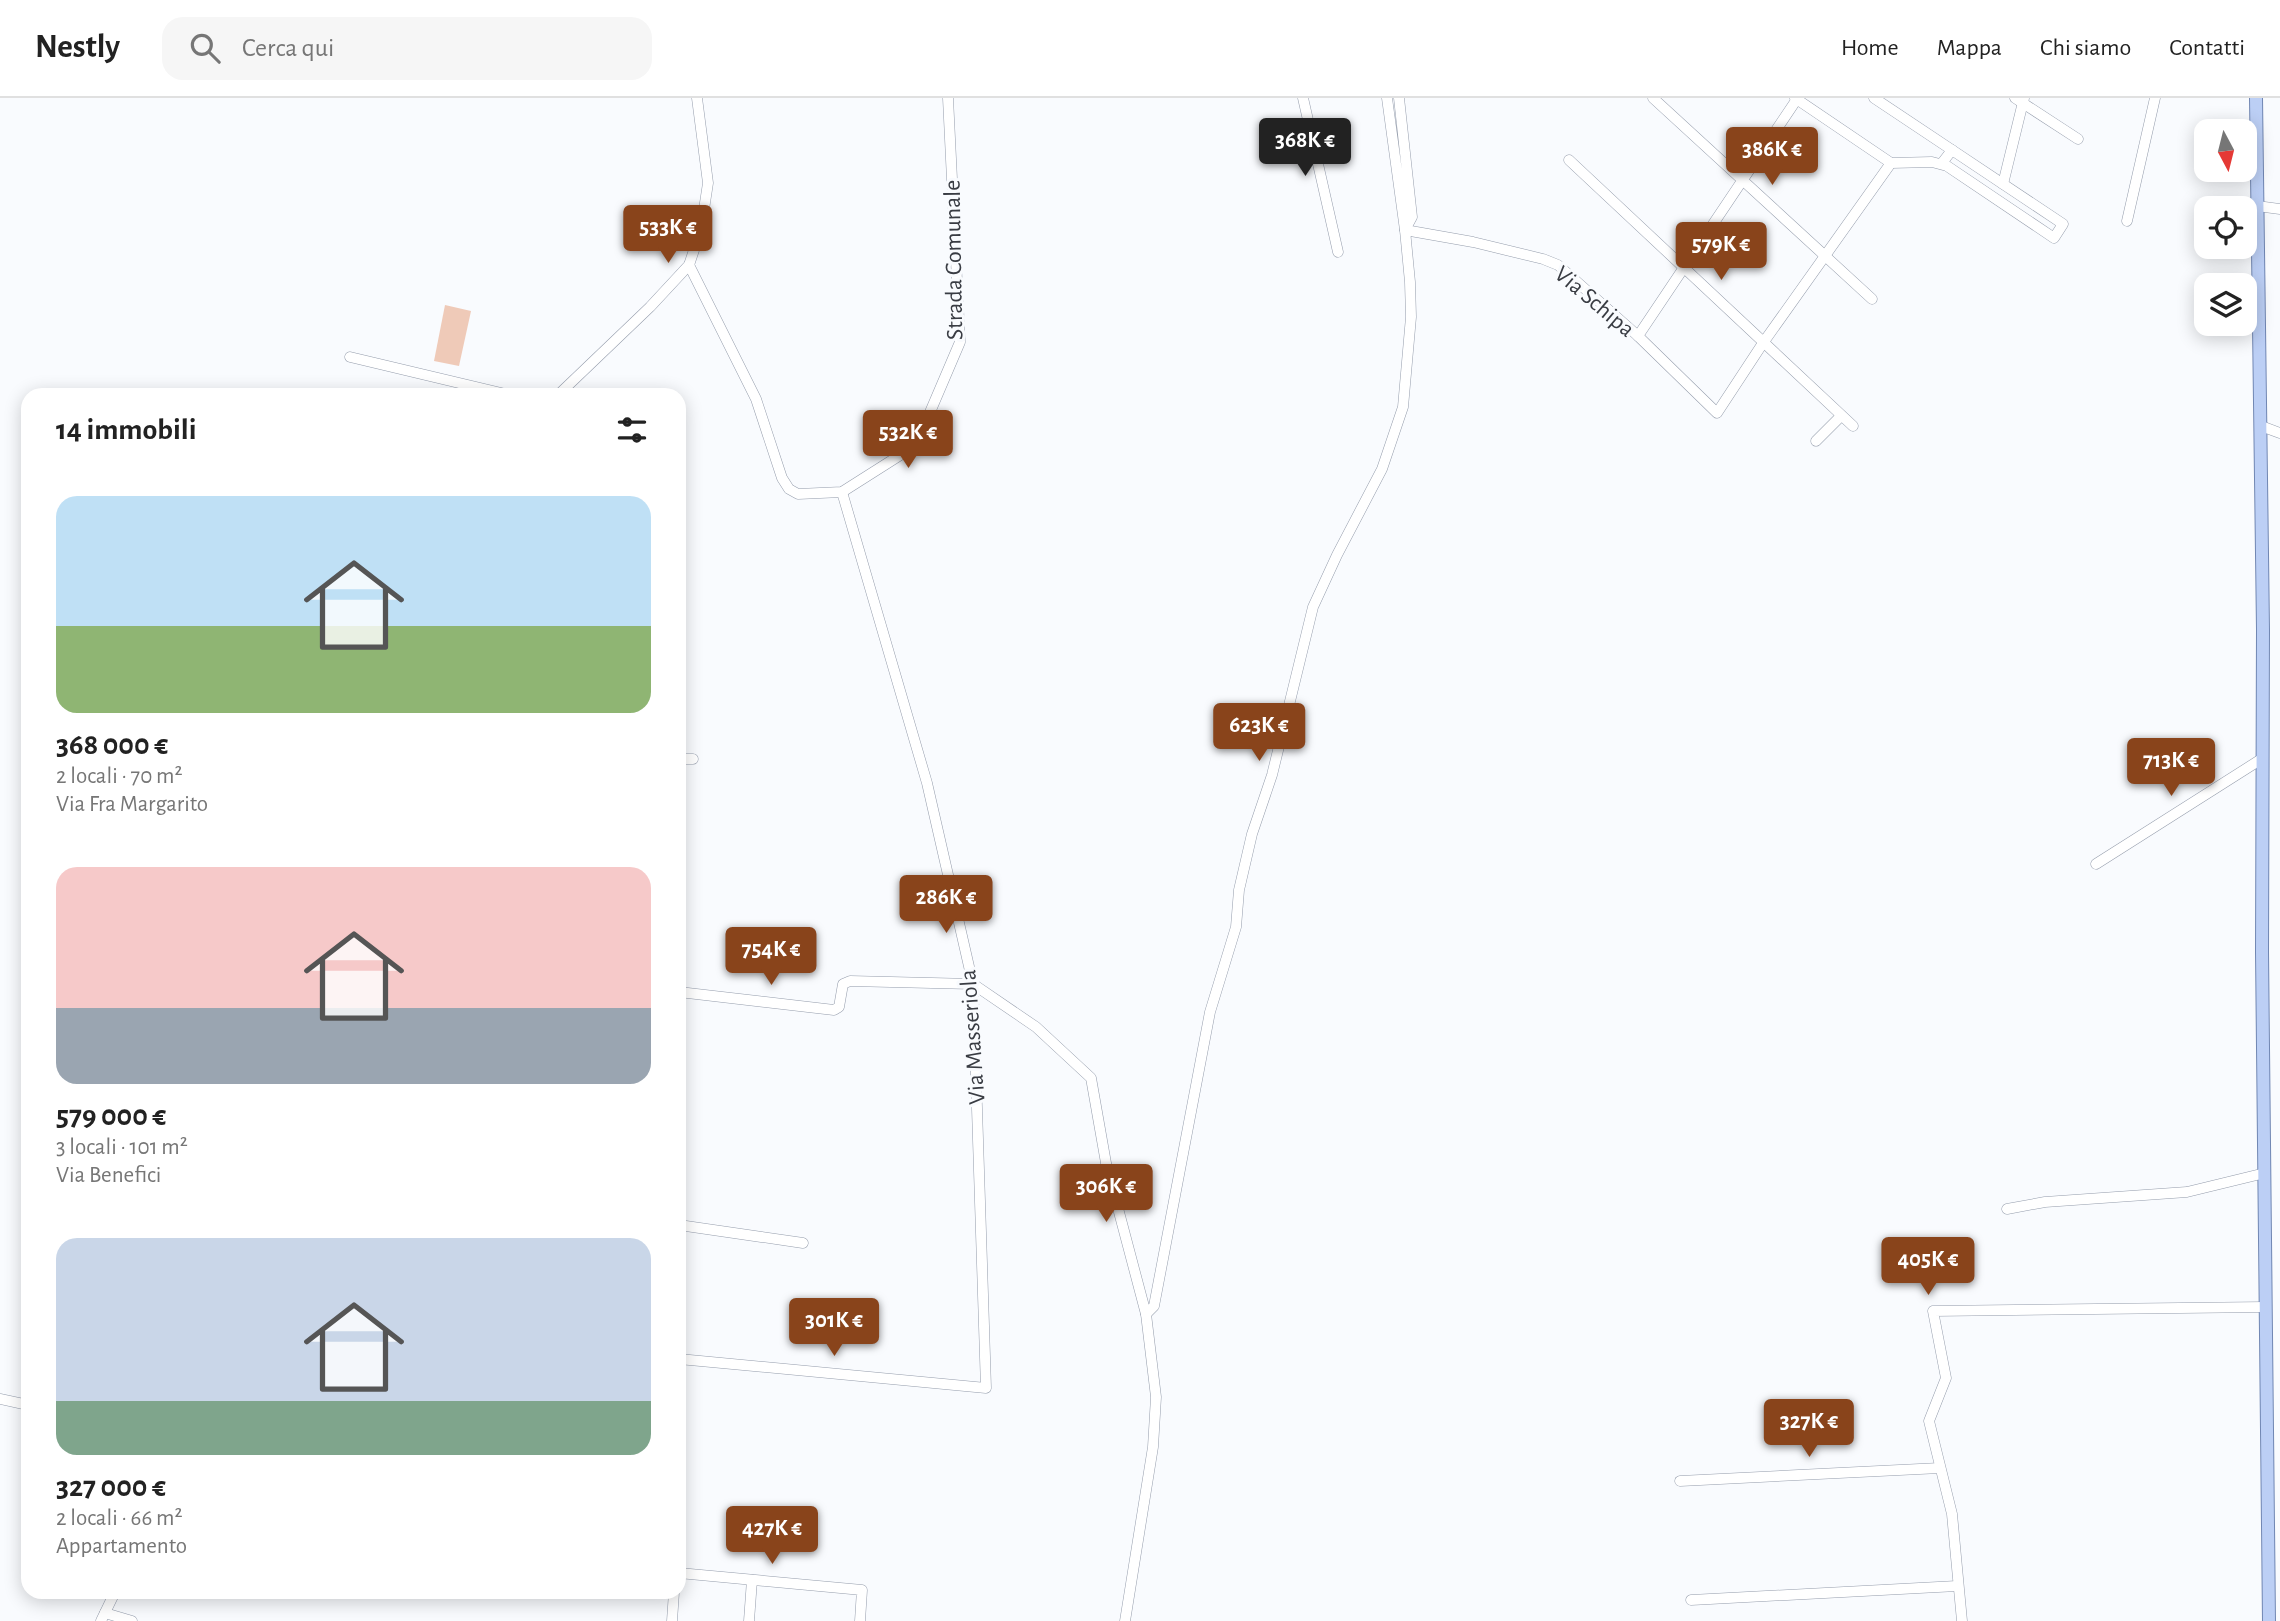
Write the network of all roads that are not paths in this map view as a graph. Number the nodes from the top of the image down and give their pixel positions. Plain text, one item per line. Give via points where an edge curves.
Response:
1 (697, 98) edge
2 (948, 98) edge
3 (1303, 98) edge
4 (1387, 98) edge
5 (1399, 98) edge
6 (1653, 98) edge
7 (1874, 98) edge
8 (2155, 98) edge
9 (2256, 98) edge
10 (1796, 99) edge
11 (2020, 100) edge
12 (2078, 139) dead end
13 (1952, 150) junction
14 (1569, 160) dead end
15 (1891, 163) junction
16 (1941, 163) junction
17 (1742, 180) junction
18 (2003, 184) junction
19 (2257, 196) edge
20 (2257, 206) joint
21 (2280, 209) edge
22 (2127, 221) dead end
23 (1405, 230) junction
24 (1338, 252) dead end
25 (1825, 256) junction
26 (689, 265) junction
27 (1684, 268) junction
28 (1872, 299) dead end
29 (1638, 336) junction
30 (1763, 343) junction
31 (349, 357) dead end
32 (480, 388) edge
33 (564, 388) edge
34 (1841, 416) junction
35 (1853, 426) dead end
36 (2261, 426) junction
37 (2280, 433) edge
38 (1816, 441) dead end
39 (842, 492) junction
40 (686, 758) edge
41 (2263, 758) junction
42 (693, 759) dead end
43 (2096, 864) dead end
44 (973, 984) junction
45 (686, 993) edge
46 (2265, 1173) junction
47 (2007, 1209) dead end
48 (686, 1226) edge
49 (803, 1243) dead end
50 (2265, 1307) junction
51 (1146, 1314) junction
52 (686, 1360) edge
53 (0, 1399) edge
54 (21, 1404) edge
55 (1940, 1468) junction
56 (1680, 1482) dead end
57 (686, 1574) edge
58 (752, 1580) junction
59 (1957, 1586) junction
60 (112, 1599) edge
61 (673, 1599) edge
62 (1691, 1600) dead end
63 (103, 1617) edge
64 (132, 1621) edge
65 (671, 1621) edge
66 (749, 1621) edge
67 (860, 1621) edge
68 (1125, 1621) edge
69 (1962, 1621) edge
70 (2269, 1621) edge

1 - 26 street via 708,183 701,229
2 - 39 street, Strada Comunale via 960,342 916,445
3 - 24 street
4 - 23 street
5 - 23 street via 1412,217
6 - 17 street
7 - 13 street
8 - 22 street
9 - 19 main road
10 - 15 street
10 - 17 street
11 - 12 street
11 - 18 street
13 - 16 street
13 - 18 street
14 - 27 street
15 - 16 street
15 - 25 street
16 - 18 street via 2054,238 2063,224
17 - 25 street
17 - 27 street
20 - 21 street
20 - 36 main road
23 - 29 street, Via Schipa via 1558,265
23 - 51 street via 1411,317 1403,407 1382,469 1313,607 1272,775 1252,834 1236,927 1210,1012 1154,1306
25 - 28 street
25 - 30 street
26 - 33 street
26 - 39 street, Strada Comunale via 756,399 789,489 798,494
27 - 29 street
27 - 30 street
29 - 30 street, Via Schipa via 1717,413
30 - 34 street
31 - 32 street
34 - 35 street
34 - 38 street
36 - 37 street
36 - 41 main road
39 - 44 street, Via Masseriola via 927,783
40 - 42 street
41 - 43 street
41 - 46 main road
44 - 45 street via 850,982 843,984 839,1007 834,1010
44 - 51 street via 1036,1027 1091,1077 1106,1163
44 - 52 street, Via Masseriola via 986,1388
46 - 47 street via 2187,1192
46 - 50 main road
48 - 49 street
50 - 55 street via 1933,1311 1946,1378 1930,1421
50 - 70 main road
51 - 68 street via 1156,1397 1153,1447
53 - 54 street
55 - 56 street
55 - 59 street via 1952,1514
57 - 58 street
58 - 66 street
58 - 67 street via 862,1590
59 - 62 street
59 - 69 street
60 - 63 street
61 - 65 street
63 - 64 street

